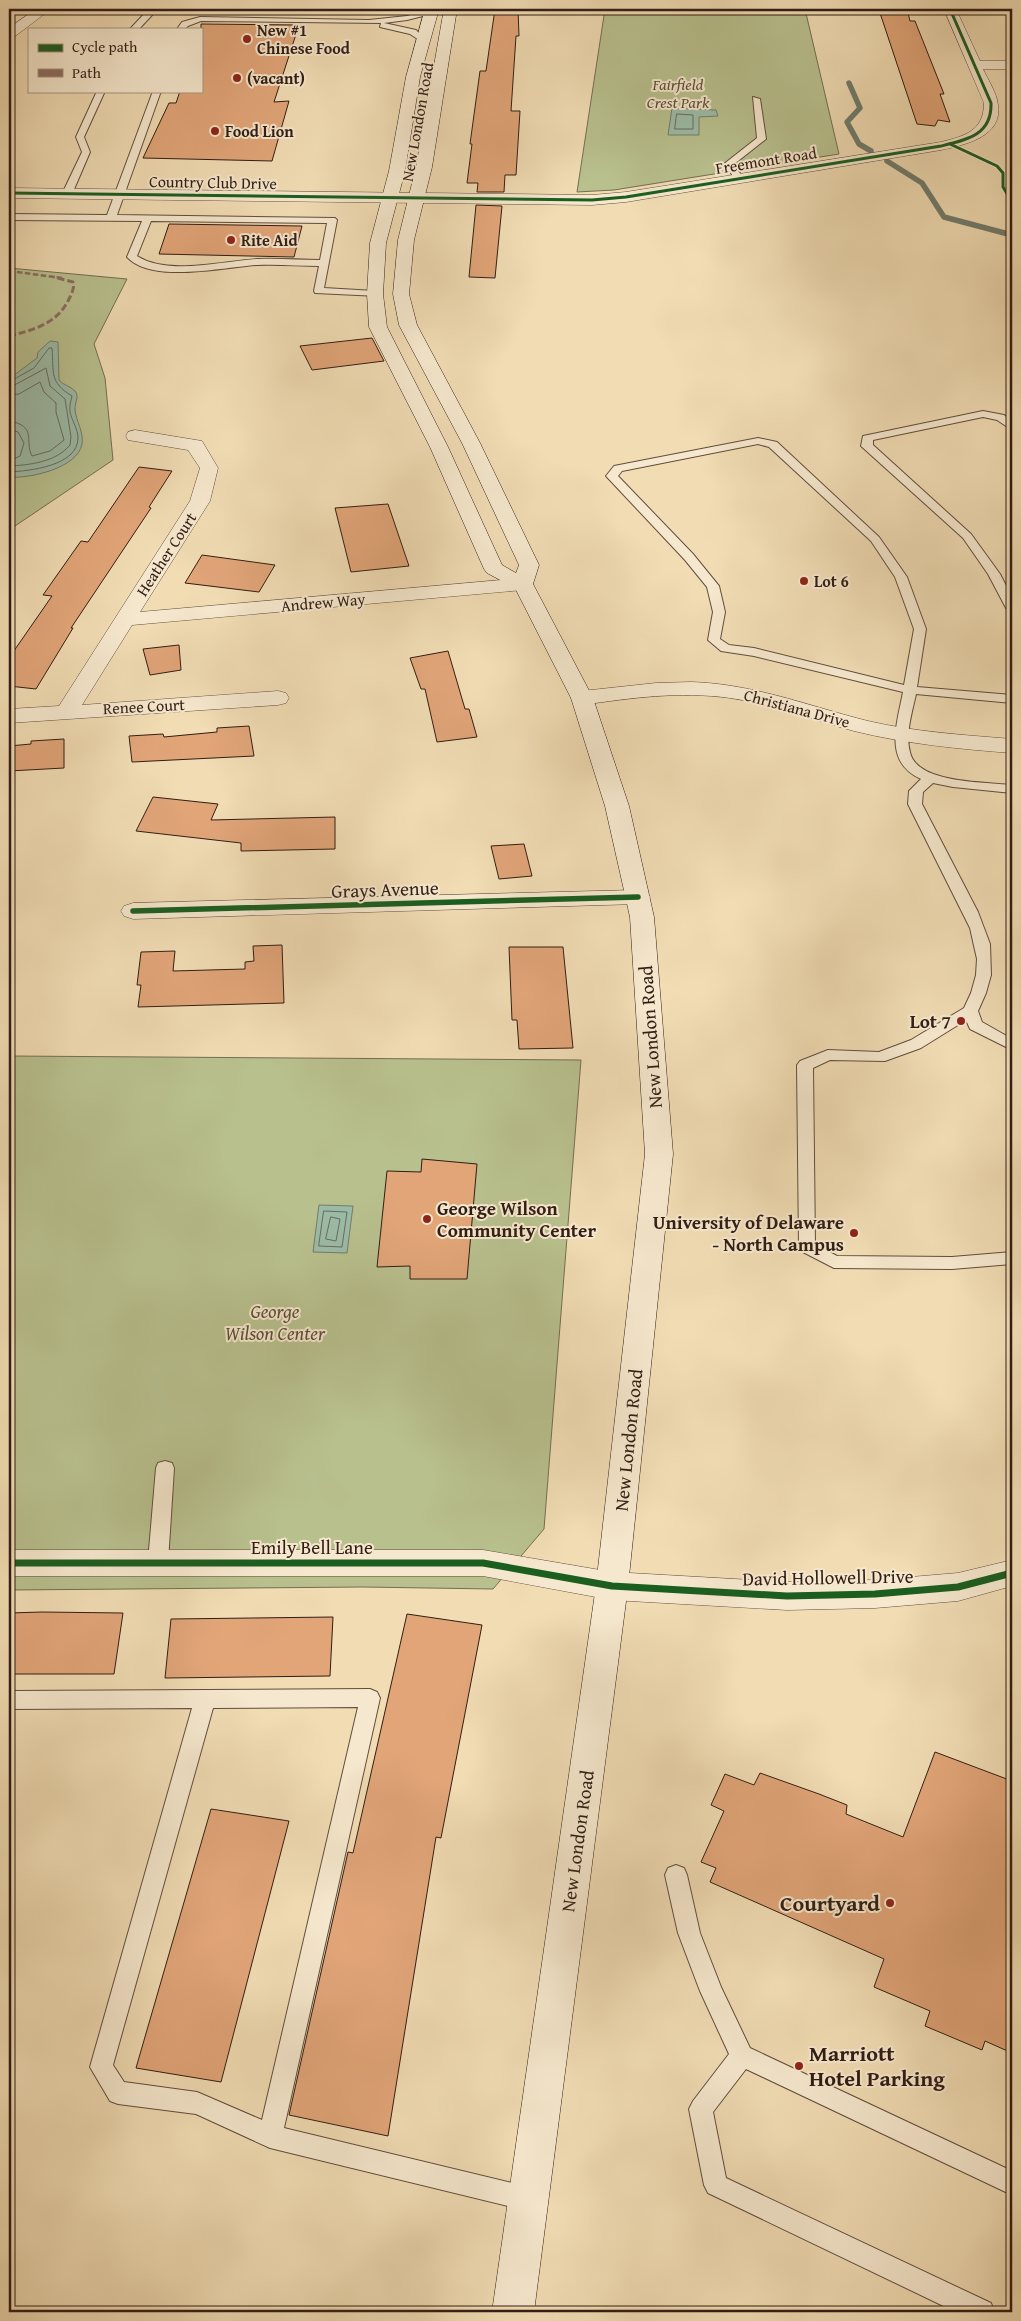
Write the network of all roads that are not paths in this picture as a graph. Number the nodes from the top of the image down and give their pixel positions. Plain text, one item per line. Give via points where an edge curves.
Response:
1 (40, 9) edge
2 (139, 9) edge
3 (451, 9) edge
4 (950, 9) edge
5 (432, 10) edge
6 (369, 22) junction
7 (135, 28) edge
8 (182, 28) edge
9 (9, 34) edge
10 (422, 40) junction
11 (974, 65) junction
12 (1012, 65) edge
13 (100, 92) edge
14 (158, 92) edge
15 (756, 99) dead end
16 (739, 178) junction
17 (9, 193) edge
18 (67, 194) junction
19 (120, 194) junction
20 (389, 198) junction
21 (417, 198) junction
22 (9, 217) edge
23 (111, 218) junction
24 (148, 218) junction
25 (324, 264) junction
26 (375, 294) junction
27 (1012, 427) edge
28 (135, 436) dead end
29 (523, 584) junction
30 (1012, 608) edge
31 (123, 620) junction
32 (910, 690) junction
33 (278, 698) dead end
34 (582, 698) junction
35 (1012, 699) edge
36 (67, 711) junction
37 (9, 716) edge
38 (903, 733) junction
39 (1012, 746) edge
40 (929, 779) junction
41 (1012, 789) edge
42 (638, 897) junction
43 (133, 911) dead end
44 (970, 1011) junction
45 (1012, 1045) edge
46 (1012, 1258) edge
47 (165, 1468) dead end
48 (158, 1562) junction
49 (9, 1563) edge
50 (1012, 1573) edge
51 (612, 1586) junction
52 (205, 1698) junction
53 (9, 1700) edge
54 (676, 1875) dead end
55 (742, 2056) junction
56 (270, 2136) junction
57 (1012, 2183) edge
58 (529, 2199) junction
59 (513, 2312) edge
60 (982, 2312) edge

1 - 9 main road
2 - 7 lane via 148,14
3 - 21 main road, New London Road
4 - 11 main road, Freemont Road
5 - 6 lane via 408,18
5 - 10 main road, New London Road
6 - 8 lane via 200,19
6 - 10 lane via 413,32
10 - 20 main road, New London Road via 408,120
11 - 12 main road
11 - 16 main road, Freemont Road via 992,111 986,127 974,136 931,148
13 - 18 lane via 80,137 86,152
14 - 19 lane
15 - 16 lane via 762,139 728,164
16 - 21 main road, Freemont Road via 592,200
17 - 18 main road, Country Club Drive
18 - 19 main road, Country Club Drive
19 - 20 main road, Country Club Drive
19 - 23 lane
20 - 21 main road, Country Club Drive
20 - 26 main road, New London Road via 378,243
21 - 29 main road, New London Road via 406,240 401,294 408,325 471,443 529,566
22 - 23 lane
23 - 24 lane
24 - 25 lane via 332,220
24 - 25 lane via 132,257 138,263 173,267 247,262
25 - 26 lane via 319,290
26 - 29 main road, New London Road via 378,328 439,446 494,569
27 - 30 lane via 1000,417 983,414 867,438 867,446 967,536 994,574
28 - 31 main road, Heather Court via 196,445 209,468 200,502
29 - 31 main road, Andrew Way
29 - 34 main road, New London Road
31 - 36 main road, Heather Court
32 - 32 lane via 754,652 725,648 714,640 719,612 713,586 689,556 612,476 618,468 758,441 773,444 875,539 901,576 920,629
32 - 35 lane
32 - 38 lane
33 - 36 main road, Renee Court
34 - 38 main road, Christiana Drive via 668,688 730,691 802,707 862,726
34 - 42 main road, New London Road via 617,806
36 - 37 main road, Renee Court
38 - 39 main road, Christiana Drive
38 - 40 lane via 904,758 914,770
40 - 41 lane
40 - 44 lane via 916,791 914,804 977,923 984,947 985,970 979,995
42 - 43 main road, Grays Avenue
42 - 51 main road, New London Road via 659,1154
44 - 45 lane via 975,1025
44 - 46 lane via 916,1044 880,1057 828,1055 805,1065 807,1247 834,1262 952,1263
47 - 48 lane
48 - 49 main road, Emily Bell Lane
48 - 51 main road, Emily Bell Lane via 483,1563
50 - 51 main road, David Hollowell Drive via 958,1587 875,1594 787,1596
51 - 58 main road, New London Road
52 - 53 lane
52 - 56 lane via 101,2066 118,2093 197,2103
52 - 56 lane via 370,1698
54 - 55 lane via 689,1932 711,1991
55 - 57 lane
55 - 60 lane via 701,2109 716,2185
56 - 58 lane
58 - 59 main road, New London Road

